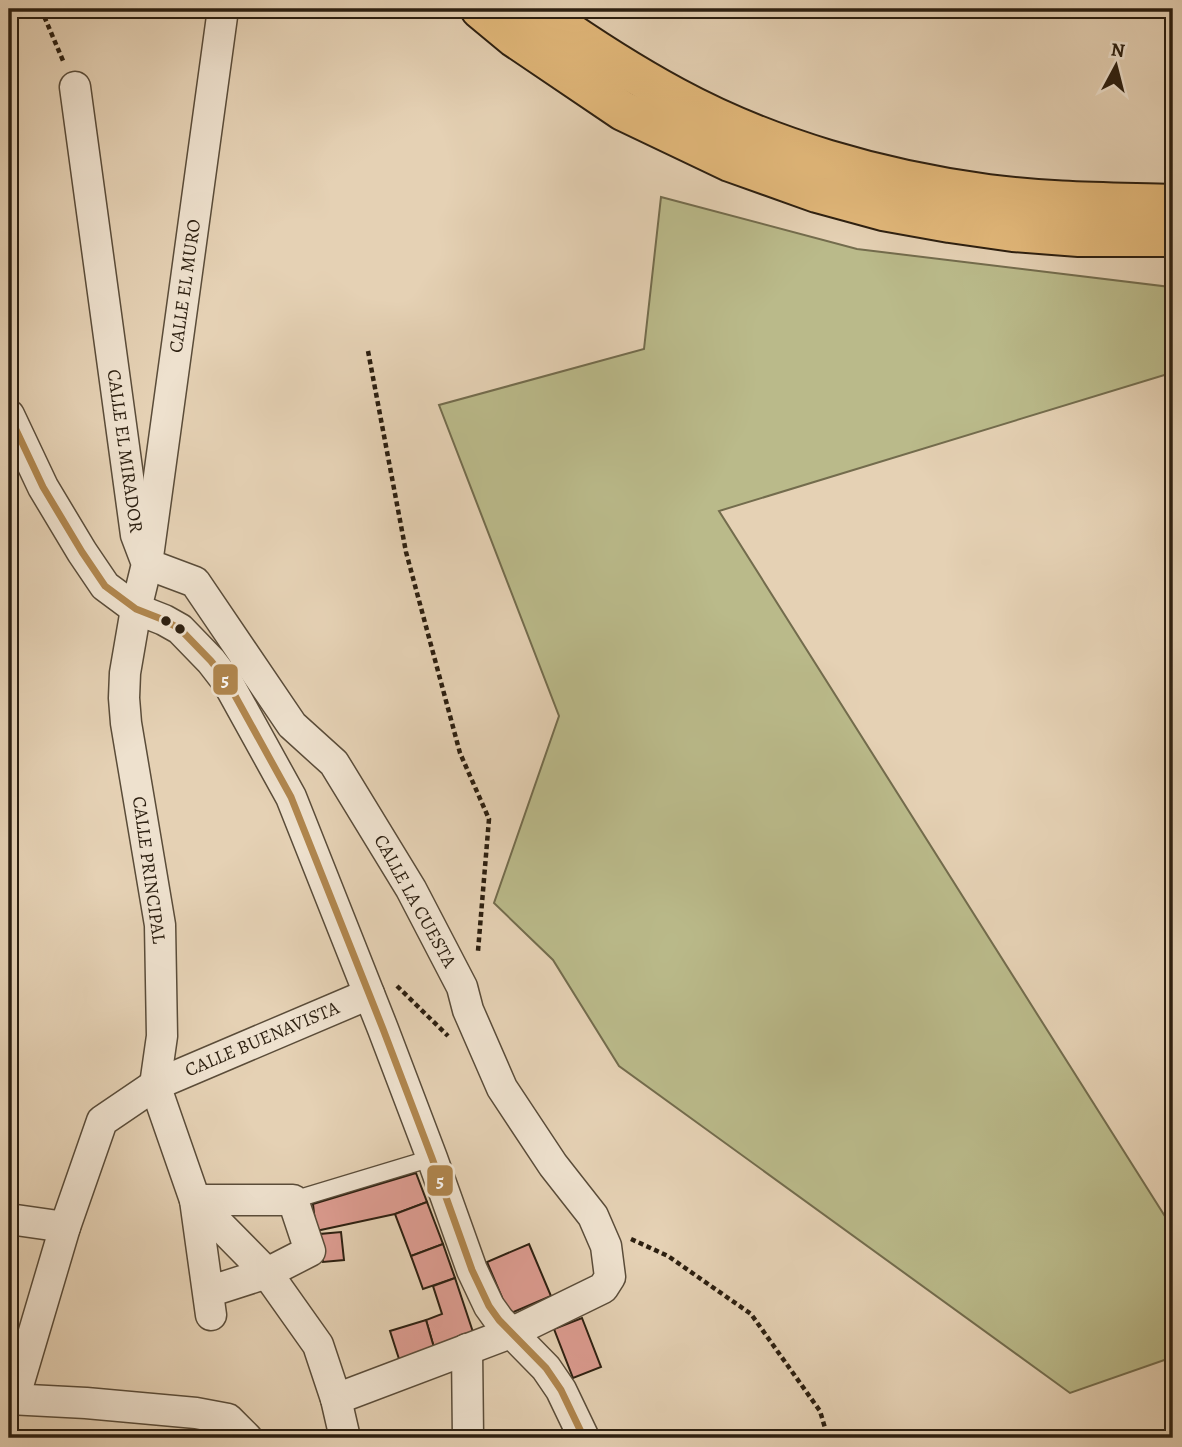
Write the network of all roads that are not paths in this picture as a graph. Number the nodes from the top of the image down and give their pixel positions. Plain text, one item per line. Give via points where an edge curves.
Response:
1 (223, 9) edge
2 (480, 9) edge
3 (536, 9) edge
4 (75, 87) road end
5 (1173, 204) edge
6 (1173, 237) edge
7 (9, 415) edge
8 (147, 564) junction
9 (136, 609) junction
10 (382, 989) junction
11 (155, 1085) junction
12 (432, 1158) junction
13 (195, 1200) junction
14 (293, 1200) junction
15 (9, 1219) edge
16 (65, 1227) junction
17 (267, 1273) junction
18 (513, 1332) junction
19 (467, 1349) junction
20 (11, 1399) edge
21 (335, 1399) junction
22 (247, 1438) edge
23 (345, 1438) edge
24 (468, 1438) edge
25 (584, 1438) edge

1 - 8 street, CALLE EL MURO
2 - 6 highway via 623,111 730,162 817,193 883,211 1013,232
3 - 5 highway via 676,98 822,158 924,184 988,194
4 - 8 street, CALLE EL MIRADOR via 136,535
7 - 9 street via 43,487 82,552 105,586
8 - 9 street
8 - 18 street, CALLE LA CUESTA via 195,582 292,724 334,762 411,889 461,987 502,1088 597,1224 606,1246 610,1277 603,1289
9 - 10 street via 180,629 228,683 291,797
9 - 11 street, CALLE PRINCIPAL via 124,698 160,925 162,1036
10 - 11 street, CALLE BUENAVISTA
10 - 12 street
11 - 13 street, CALLE PRINCIPAL
11 - 16 street, CALLE BUENAVISTA via 102,1121
12 - 14 lane
12 - 18 street via 472,1270 489,1306
13 - 14 street
13 - 17 street, CALLE PRINCIPAL
13 - 17 street via 209,1304
14 - 17 street via 310,1251
15 - 16 street
16 - 20 street, CALLE BUENAVISTA
17 - 21 street, CALLE PRINCIPAL via 318,1345
18 - 19 street
18 - 25 street via 561,1390
19 - 21 street
19 - 24 street
20 - 22 street via 196,1413 228,1419
21 - 23 street, CALLE PRINCIPAL

